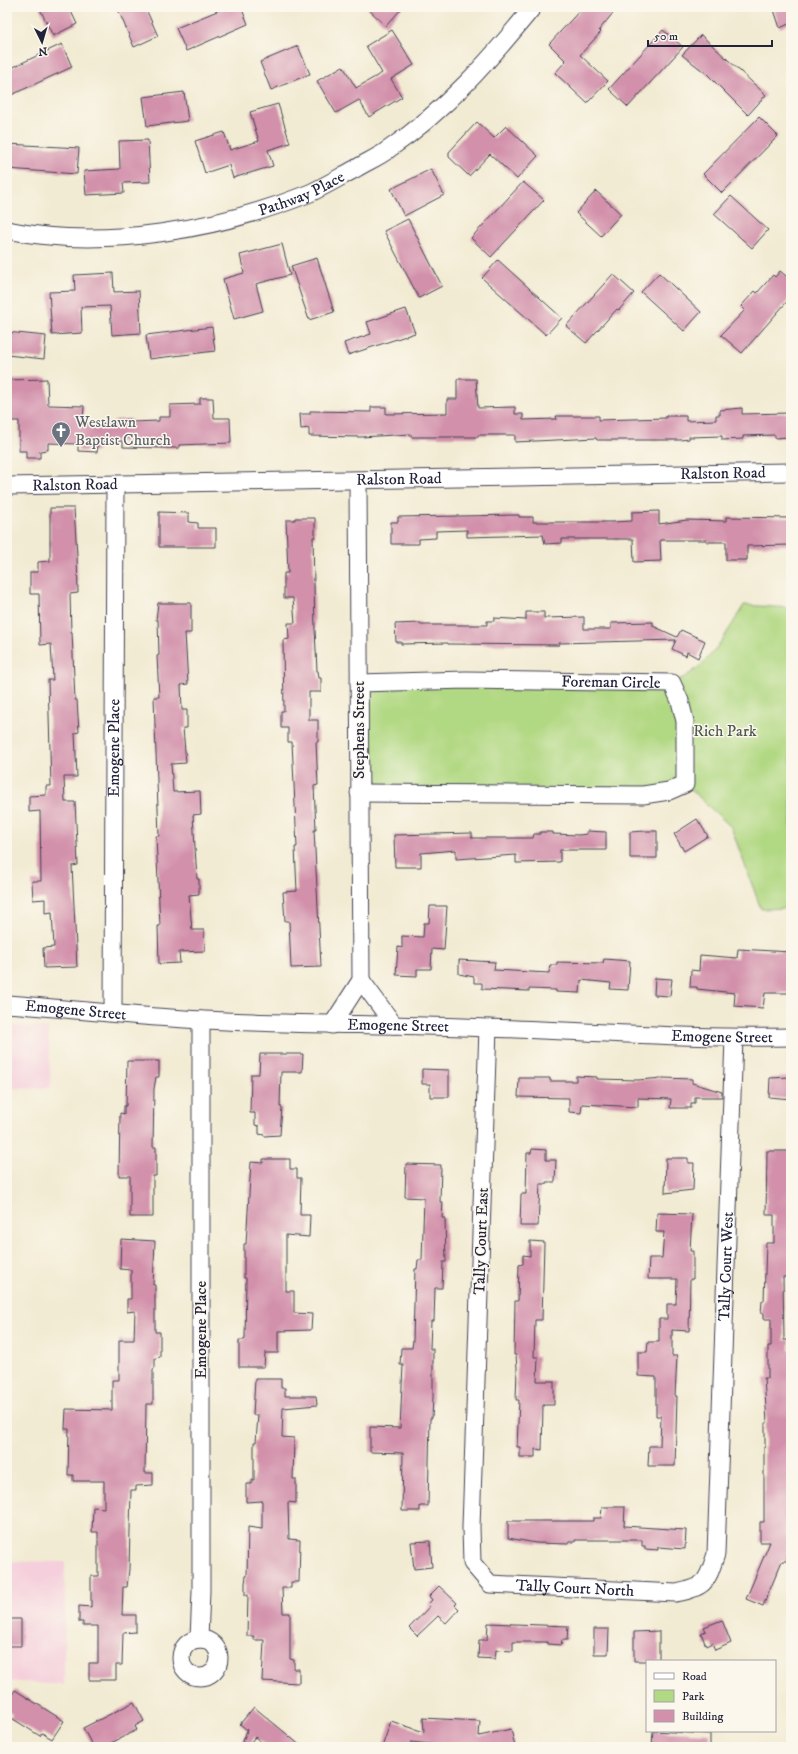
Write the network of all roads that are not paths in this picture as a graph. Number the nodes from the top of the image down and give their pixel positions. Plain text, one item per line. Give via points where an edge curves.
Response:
1 (533, 7) edge
2 (7, 230) edge
3 (791, 472) edge
4 (358, 481) junction
5 (115, 484) junction
6 (7, 486) edge
7 (359, 683) junction
8 (359, 793) junction
9 (361, 980) junction
10 (7, 1004) edge
11 (113, 1013) junction
12 (201, 1020) junction
13 (332, 1025) junction
14 (394, 1025) junction
15 (488, 1028) junction
16 (791, 1037) edge
17 (734, 1038) junction
18 (474, 1455) joint
19 (718, 1496) joint
20 (199, 1639) dead end

1 - 2 street, Pathway Place via 487,64 439,110 388,150 310,192 254,212 185,229 106,238 36,236
3 - 4 street, Ralston Road
4 - 5 street, Ralston Road
4 - 7 street, Stephens Street
5 - 6 street, Ralston Road
5 - 11 street, Emogene Place
7 - 8 street, Stephens Street
7 - 8 street, Foreman Circle via 466,680 672,683 685,721 685,784 670,791 643,795
8 - 9 street, Stephens Street
9 - 13 street
9 - 14 street
10 - 11 street, Emogene Street
11 - 12 street, Emogene Street
12 - 13 street, Emogene Street
12 - 20 street, Emogene Place
13 - 14 street, Emogene Street
14 - 15 street, Emogene Street
15 - 17 street, Emogene Street
15 - 18 street, Tally Court East
16 - 17 street, Emogene Street
17 - 19 street, Tally Court West
18 - 19 street, Tally Court North via 472,1563 490,1584 676,1593 692,1590 707,1580 716,1554

